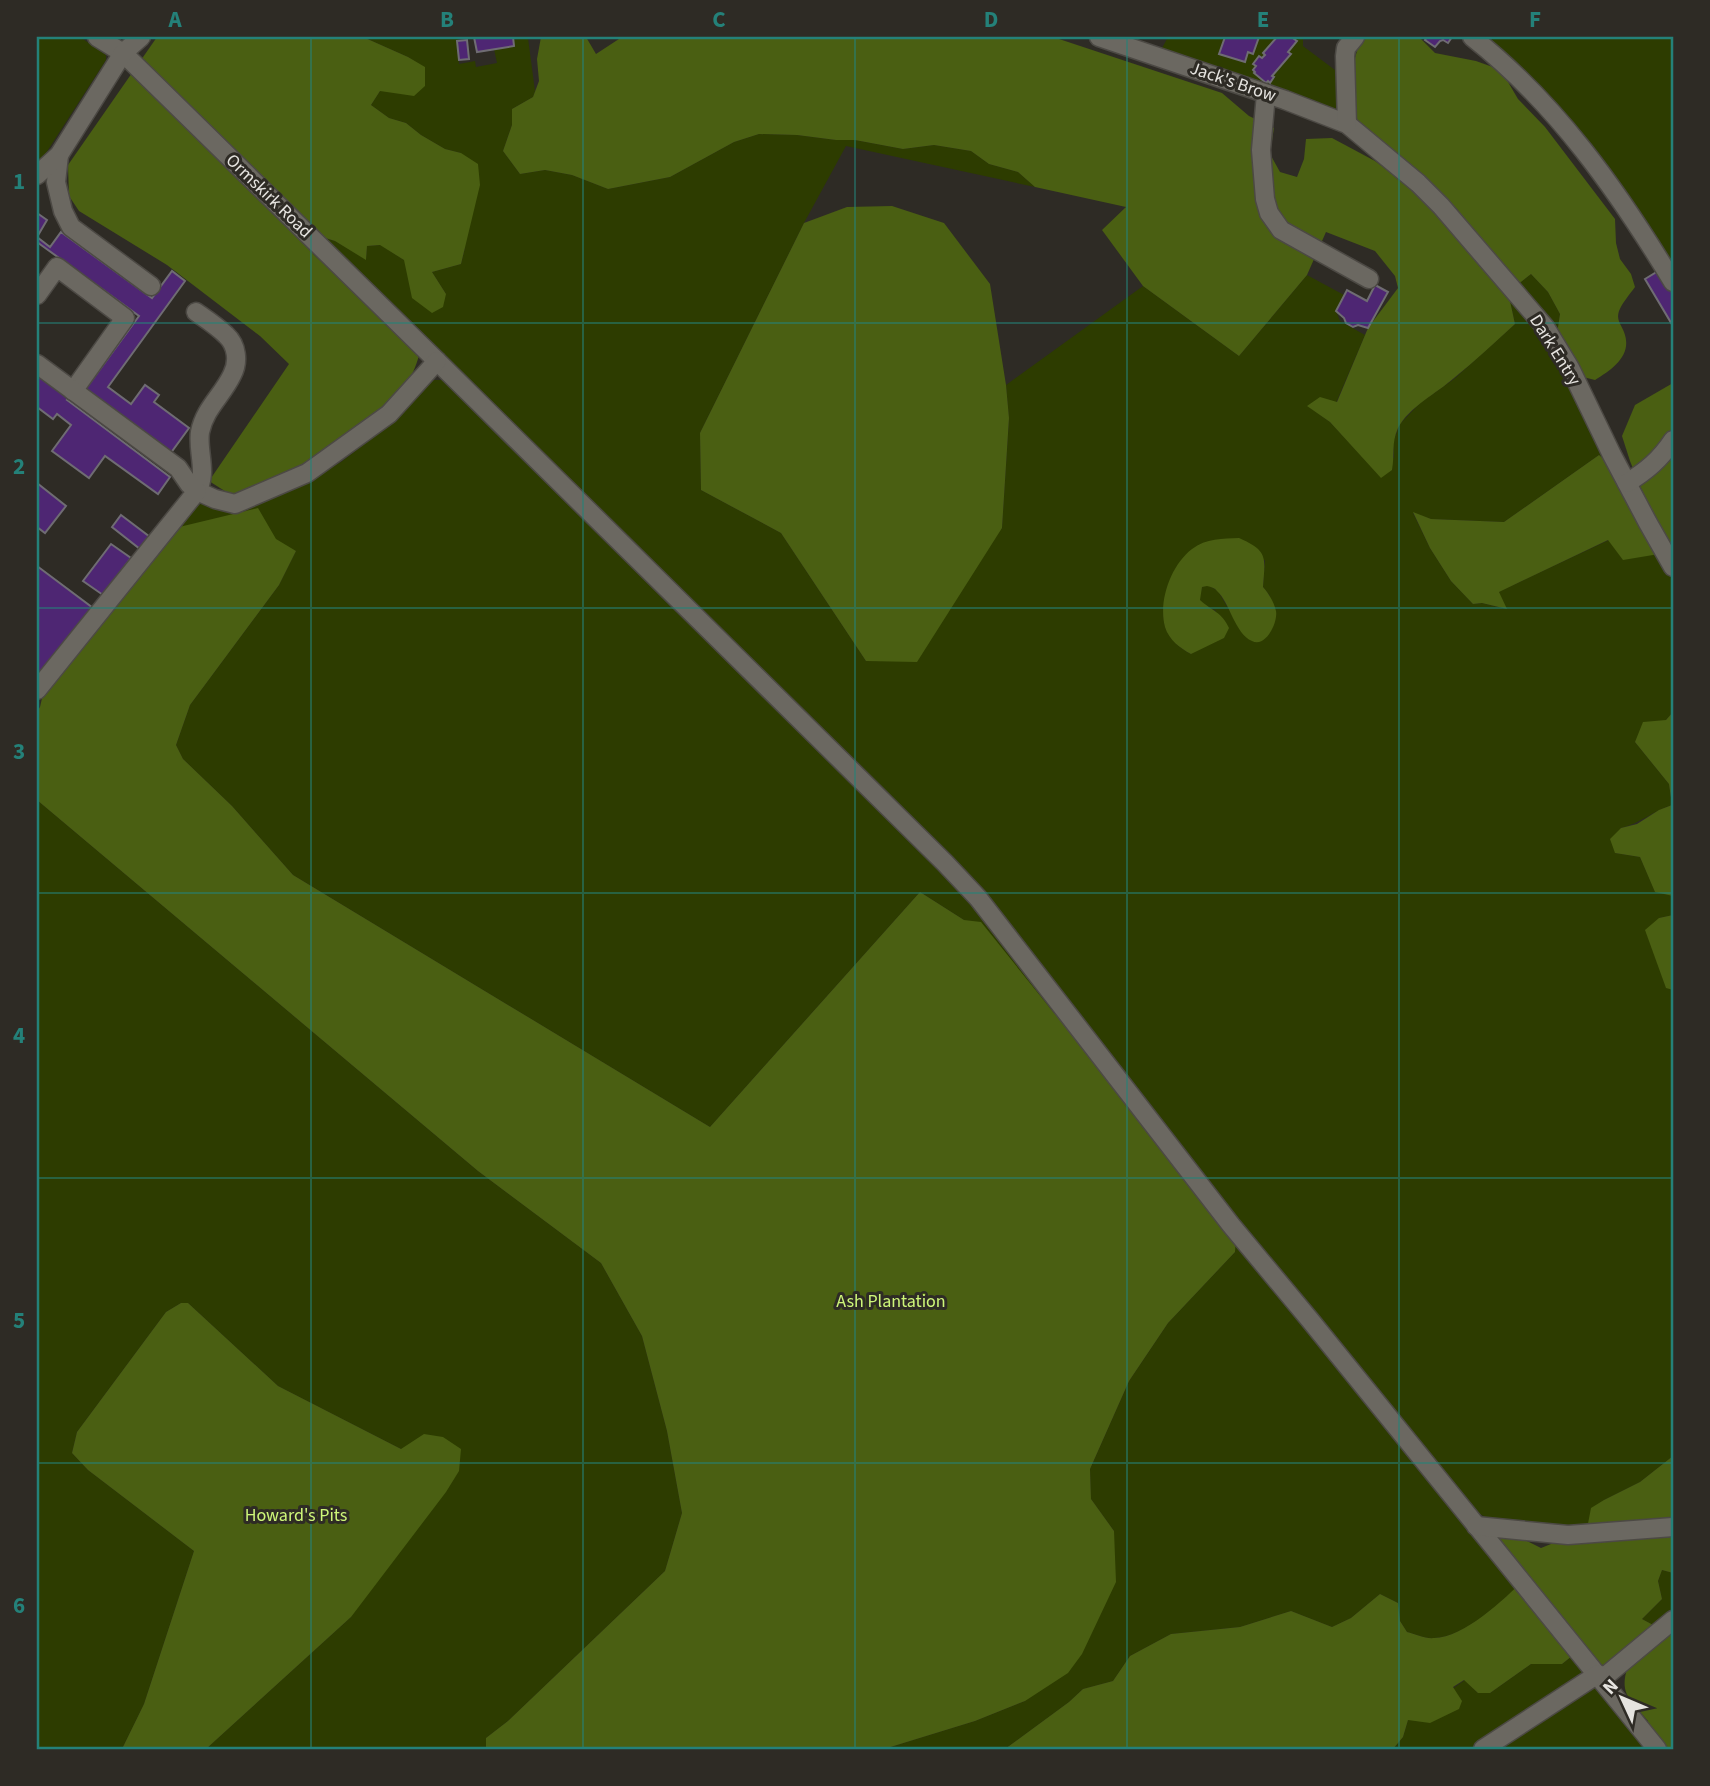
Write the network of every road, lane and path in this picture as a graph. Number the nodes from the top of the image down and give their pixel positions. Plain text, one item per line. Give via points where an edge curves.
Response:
1 (97, 37) edge
2 (141, 37) edge
3 (1100, 37) edge
4 (1355, 37) edge
5 (1472, 37) edge
6 (123, 53) junction
7 (1266, 94) junction
8 (1347, 124) junction
9 (1362, 137) joint
10 (59, 155) junction
11 (37, 175) edge
12 (1369, 279) dead end
13 (1673, 282) edge
14 (151, 286) dead end
15 (37, 295) edge
16 (195, 312) dead end
17 (438, 361) junction
18 (37, 364) edge
19 (73, 391) junction
20 (1673, 440) edge
21 (1627, 483) junction
22 (197, 491) junction
23 (1673, 567) edge
24 (37, 690) edge
25 (1476, 1526) junction
26 (1673, 1527) edge
27 (1673, 1620) edge
28 (1600, 1677) junction
29 (1483, 1749) edge
30 (1657, 1749) edge

1 - 6 street, Ormskirk Road
2 - 6 street
3 - 7 street, Jack's Brow
4 - 8 street via 1345,56
5 - 13 street via 1507,66 1590,157
6 - 10 street
6 - 17 street, Ormskirk Road
7 - 8 street, Jack's Brow
7 - 12 street via 1261,150 1269,213 1281,230
8 - 9 street, Jack's Brow
9 - 21 street, Dark Entry via 1441,206 1545,327
10 - 11 street
10 - 14 street via 56,182 71,227
15 - 19 street via 57,267 125,318
16 - 22 street via 228,336 236,361 233,375 204,419 202,482
17 - 22 street via 389,414 307,473 235,504
17 - 25 street, Ormskirk Road via 978,898 1231,1225
18 - 19 street
19 - 22 street via 178,468
20 - 21 street via 1657,462
21 - 23 street, Dark Entry
22 - 24 street
25 - 26 street via 1568,1535
25 - 28 street, Ormskirk Road
27 - 28 street
28 - 29 street
28 - 30 street, Ormskirk Road

